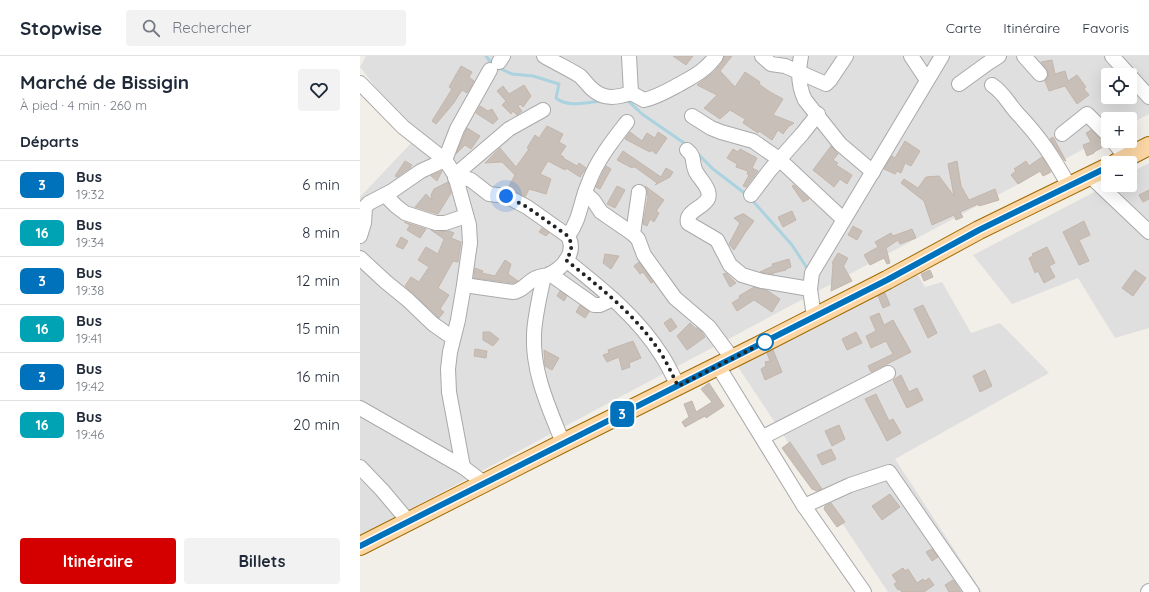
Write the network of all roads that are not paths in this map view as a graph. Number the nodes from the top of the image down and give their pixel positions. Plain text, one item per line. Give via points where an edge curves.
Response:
1 (544, 56) edge
2 (629, 56) edge
3 (716, 56) edge
4 (762, 56) edge
5 (801, 56) edge
6 (846, 56) edge
7 (911, 56) edge
8 (942, 56) edge
9 (999, 56) edge
10 (1024, 56) edge
11 (1112, 56) edge
12 (497, 63) edge
13 (799, 72) junction
14 (1040, 74) dead end
15 (927, 80) junction
16 (360, 84) edge
17 (959, 84) dead end
18 (992, 85) dead end
19 (631, 93) junction
20 (1149, 97) edge
21 (543, 110) dead end
22 (818, 114) junction
23 (692, 116) dead end
24 (627, 122) dead end
25 (1101, 128) edge
26 (1062, 134) dead end
27 (1148, 145) edge
28 (687, 150) dead end
29 (1128, 156) edge
30 (779, 159) junction
31 (446, 160) junction
32 (1101, 170) edge
33 (873, 172) junction
34 (455, 176) junction
35 (1090, 176) junction
36 (1069, 186) junction
37 (639, 192) dead end
38 (585, 193) junction
39 (385, 195) junction
40 (751, 196) dead end
41 (466, 216) junction
42 (843, 219) junction
43 (1149, 232) edge
44 (633, 234) junction
45 (360, 236) edge
46 (568, 236) junction
47 (360, 258) edge
48 (566, 260) junction
49 (547, 275) junction
50 (464, 285) junction
51 (810, 289) junction
52 (613, 299) junction
53 (814, 317) junction
54 (453, 338) junction
55 (725, 362) junction
56 (888, 372) dead end
57 (678, 386) junction
58 (360, 408) edge
59 (763, 437) junction
60 (563, 443) junction
61 (360, 467) edge
62 (463, 467) junction
63 (484, 483) junction
64 (804, 506) junction
65 (409, 522) junction
66 (360, 546) edge
67 (864, 592) edge
68 (972, 592) edge

1 - 19 street via 584,79 602,96 618,97
2 - 19 street
3 - 19 street via 705,69 655,98 644,100
4 - 13 street via 771,64
5 - 13 street
6 - 13 street via 826,84
7 - 15 street
8 - 15 street
9 - 17 street
10 - 14 street
11 - 20 street
12 - 31 street via 457,129
13 - 22 street via 801,92
15 - 33 street
16 - 31 street via 403,127
18 - 36 street via 1002,93 1041,139
21 - 34 street via 509,129
22 - 30 street
22 - 33 street via 840,144
23 - 30 street via 721,132 753,141
24 - 38 street via 598,163
25 - 26 street via 1087,114
27 - 29 main road
28 - 51 street via 694,159 694,167 709,196 707,201 690,214 688,223 717,240 730,264 742,275
30 - 40 street
30 - 42 street
31 - 34 street
31 - 39 street via 421,171
32 - 35 main road
33 - 42 street
34 - 41 street
34 - 46 street via 468,178 489,194 506,196 527,207
35 - 36 main road
35 - 43 street
36 - 53 main road
37 - 44 street
38 - 44 street via 601,212
38 - 46 street via 578,220
39 - 41 street via 405,213 436,223 445,223
39 - 45 street via 365,207
41 - 50 street via 470,243
42 - 51 street via 812,273
44 - 55 street via 638,239 644,255 675,298 709,327
46 - 48 street via 572,248
47 - 54 street via 433,324
48 - 49 street
48 - 52 street
49 - 50 street via 534,278 521,290 512,292
49 - 52 street via 594,305
49 - 60 street via 534,334 536,367
50 - 54 street
51 - 53 street
52 - 57 street via 658,350
53 - 55 main road
54 - 62 street via 448,369 449,392
55 - 57 main road
55 - 59 street
56 - 59 street
57 - 60 main road
58 - 62 street
59 - 64 street
60 - 63 main road
61 - 65 street
62 - 63 street
63 - 65 main road
64 - 67 street
64 - 68 street via 850,485 889,472
65 - 66 main road

